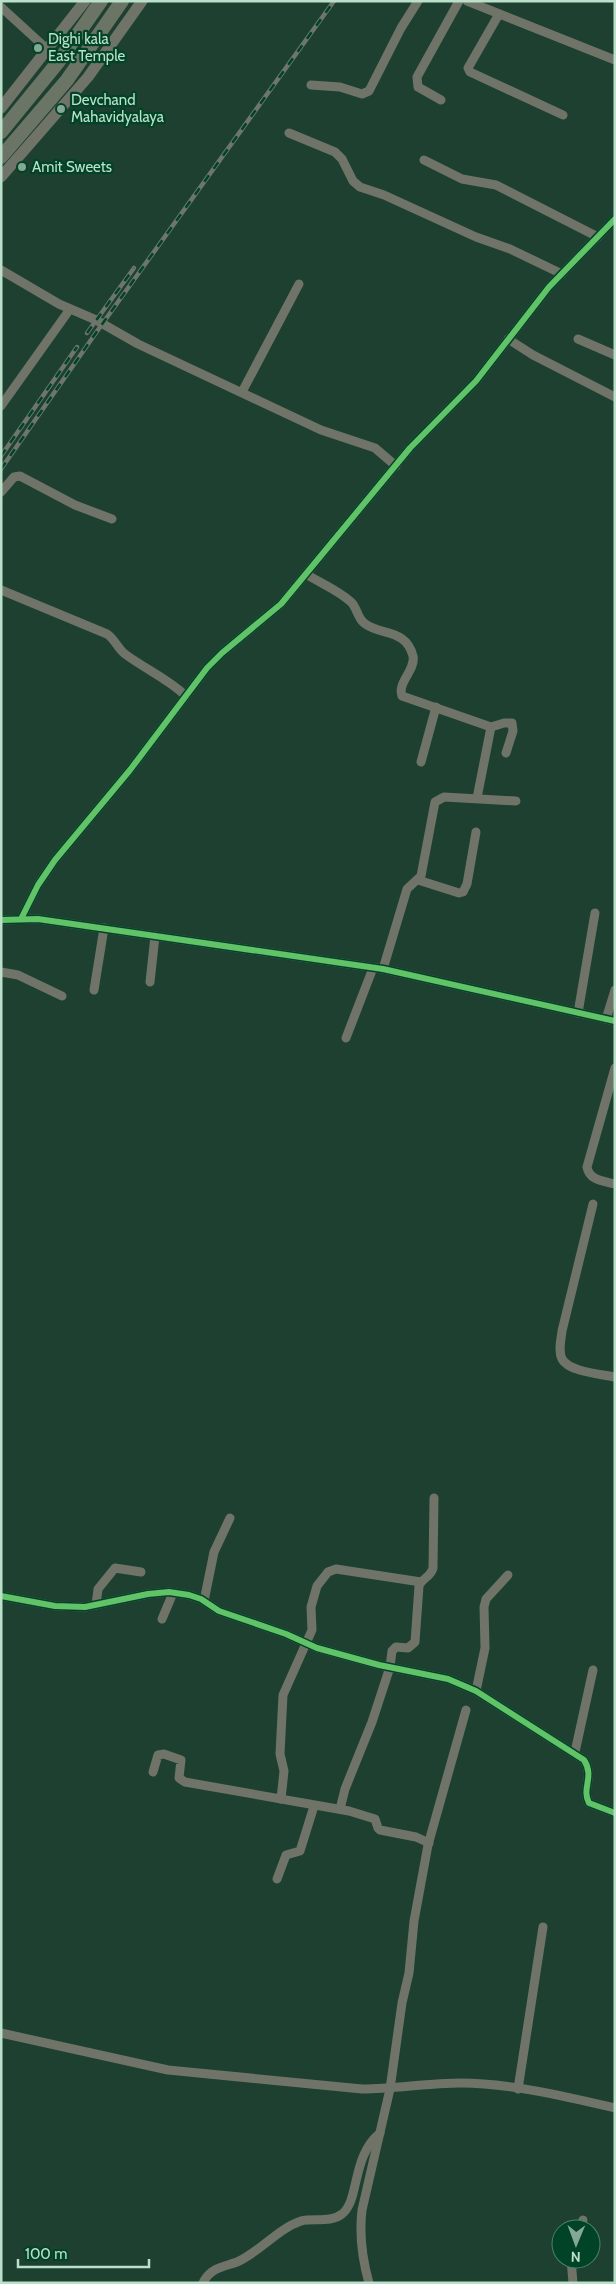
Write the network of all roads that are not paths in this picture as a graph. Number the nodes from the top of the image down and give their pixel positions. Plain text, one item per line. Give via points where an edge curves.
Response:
1 (85, 1) edge
2 (101, 1) edge
3 (122, 1) edge
4 (142, 1) edge
5 (418, 1) edge
6 (459, 1) edge
7 (466, 1) edge
8 (1, 7) edge
9 (499, 14) junction
10 (48, 50) junction
11 (615, 60) edge
12 (311, 85) dead end
13 (441, 100) dead end
14 (1, 108) edge
15 (563, 115) dead end
16 (1, 132) edge
17 (289, 133) dead end
18 (1, 157) edge
19 (424, 160) dead end
20 (1, 177) edge
21 (615, 219) edge
22 (598, 237) junction
23 (2, 272) edge
24 (562, 274) junction
25 (299, 284) dead end
26 (70, 308) junction
27 (508, 339) junction
28 (578, 339) dead end
29 (615, 355) edge
30 (242, 392) junction
31 (615, 397) edge
32 (1, 406) edge
33 (396, 466) junction
34 (1, 492) edge
35 (112, 519) dead end
36 (306, 574) junction
37 (1, 590) edge
38 (186, 696) junction
39 (436, 707) junction
40 (492, 727) junction
41 (506, 753) dead end
42 (421, 762) dead end
43 (477, 798) junction
44 (516, 801) dead end
45 (476, 832) dead end
46 (418, 880) junction
47 (594, 913) dead end
48 (21, 919) junction
49 (1, 920) edge
50 (104, 928) junction
51 (155, 936) junction
52 (378, 968) junction
53 (1, 972) edge
54 (150, 982) dead end
55 (94, 990) dead end
56 (615, 990) edge
57 (62, 996) dead end
58 (578, 1013) junction
59 (610, 1020) edge
60 (346, 1038) dead end
61 (615, 1068) edge
62 (615, 1184) edge
63 (593, 1204) dead end
64 (615, 1377) edge
65 (434, 1498) dead end
66 (230, 1518) dead end
67 (141, 1572) dead end
68 (508, 1575) dead end
69 (421, 1582) junction
70 (173, 1593) junction
71 (1, 1596) edge
72 (204, 1601) junction
73 (96, 1605) junction
74 (162, 1619) dead end
75 (307, 1643) junction
76 (390, 1667) junction
77 (593, 1670) dead end
78 (476, 1691) junction
79 (466, 1710) dead end
80 (575, 1752) junction
81 (153, 1772) dead end
82 (281, 1799) junction
83 (314, 1806) junction
84 (340, 1809) junction
85 (615, 1813) edge
86 (429, 1843) junction
87 (277, 1879) dead end
88 (542, 1927) dead end
89 (1, 2033) edge
90 (390, 2089) junction
91 (518, 2089) junction
92 (615, 2108) edge
93 (380, 2133) junction
94 (572, 2269) edge
95 (203, 2283) edge
96 (369, 2283) edge
97 (573, 2283) edge

1 - 10 street
2 - 16 highway via 59,61
3 - 18 highway via 67,80
4 - 20 street via 77,91
5 - 12 street via 368,91 362,94 334,86
6 - 13 street via 418,77 418,87
7 - 9 street
8 - 10 street
9 - 11 street
9 - 15 street via 468,68 470,72
10 - 14 street
17 - 24 street via 335,152 360,187 384,194 476,237 510,248
19 - 22 street via 462,179 496,185
21 - 22 street
22 - 24 street
23 - 26 street
24 - 27 street
25 - 30 street
26 - 30 street via 138,344
26 - 32 street
27 - 31 street
27 - 33 street via 476,381 424,432
28 - 29 street
30 - 33 street via 321,430 375,448
33 - 36 street
34 - 35 street via 20,476
36 - 38 street via 280,604 222,653
36 - 39 street via 352,603 362,622 376,630 390,632 406,643 414,662 402,685 402,696
37 - 38 street via 107,634 125,654
38 - 48 street via 55,860
39 - 40 street
39 - 42 street
40 - 41 street via 512,724
40 - 43 street
43 - 44 street
43 - 46 street via 444,797 435,802
45 - 46 street via 463,892
46 - 52 street via 407,889
47 - 58 street
48 - 49 street
48 - 50 street
50 - 51 street
50 - 55 street
51 - 52 street
51 - 54 street
52 - 58 street
52 - 60 street
53 - 57 street via 18,975
56 - 59 street
58 - 59 street
61 - 62 street via 587,1167 592,1178
63 - 64 street via 560,1349 562,1360 570,1366
65 - 69 street via 433,1568 430,1576
66 - 72 street via 214,1552
67 - 73 street via 115,1568 98,1589
68 - 78 street via 486,1600 485,1648
69 - 75 street via 344,1570 328,1572 318,1586 311,1607 313,1626
69 - 76 street via 415,1642 408,1648 394,1648
70 - 72 street
70 - 73 street via 148,1594
70 - 74 street
71 - 73 street via 55,1606
72 - 75 street via 219,1611
75 - 76 street
75 - 82 street via 283,1695
76 - 78 street via 448,1679
76 - 84 street
77 - 80 street
78 - 80 street
79 - 86 street
80 - 85 street via 584,1760 590,1773 586,1797 589,1803
81 - 82 street via 158,1755 164,1754 181,1760 179,1778 185,1782
82 - 83 street
83 - 84 street
83 - 87 street via 300,1851 286,1856
84 - 86 street via 375,1819 380,1830 421,1838
86 - 90 street via 414,1921
88 - 91 street
89 - 90 street via 189,2073
90 - 91 street via 461,2083
90 - 93 street
91 - 92 street
93 - 95 street via 369,2142 363,2153 350,2201 342,2214 289,2226 244,2258 209,2273
93 - 96 street via 360,2226 362,2261
94 - 97 street

